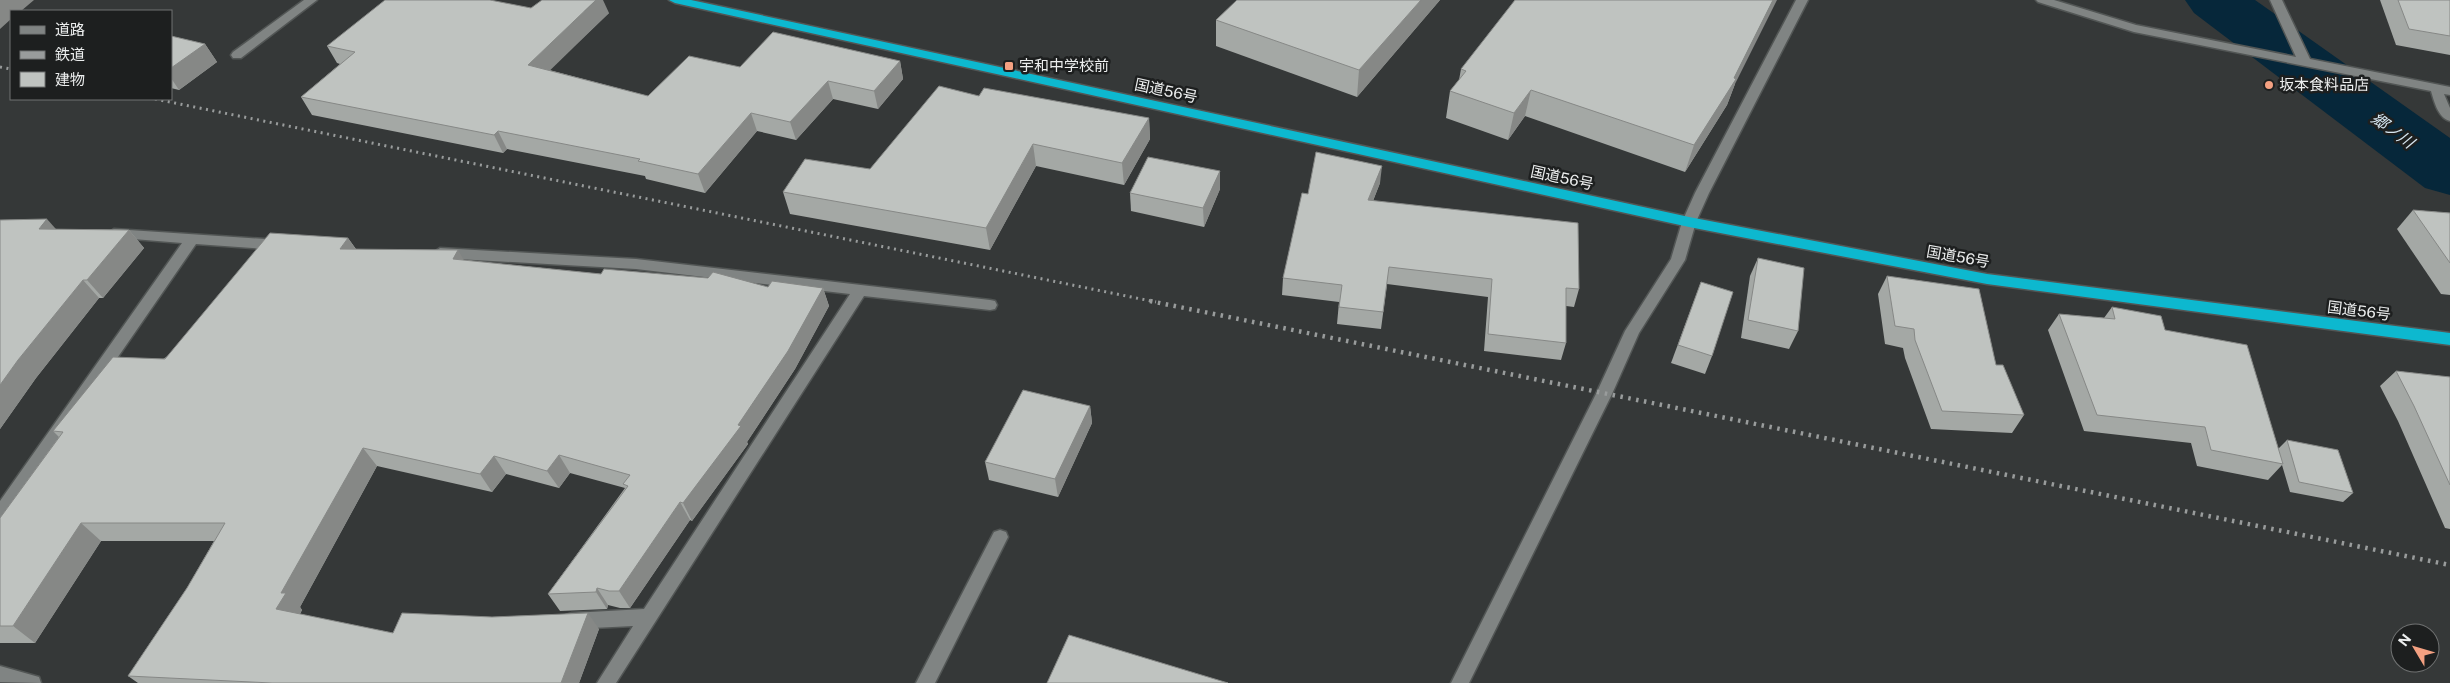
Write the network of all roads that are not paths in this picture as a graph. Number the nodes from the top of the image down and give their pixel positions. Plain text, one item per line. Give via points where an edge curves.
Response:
1 (311, 0) edge
2 (675, 0) edge
3 (1802, 0) edge
4 (2042, 0) edge
5 (2276, 0) edge
6 (237, 55) dead end
7 (2305, 62) junction
8 (2436, 88) junction
9 (2450, 91) edge
10 (2450, 117) edge
11 (1689, 222) junction
12 (96, 232) edge
13 (192, 240) junction
14 (291, 245) edge
15 (429, 253) edge
16 (860, 290) junction
17 (990, 305) dead end
18 (2450, 339) edge
19 (0, 514) edge
20 (1000, 537) dead end
21 (649, 617) junction
22 (553, 622) edge
23 (0, 674) edge
24 (32, 683) edge
25 (606, 683) edge
26 (925, 683) edge
27 (1460, 683) edge

1 - 6 street
2 - 11 highway, 国道56号
3 - 11 street
4 - 7 street via 2134,28
5 - 7 street
7 - 8 street
8 - 9 street
8 - 10 street
11 - 18 highway, 国道56号 via 1987,279
11 - 27 street via 1678,260 1632,331 1604,394
12 - 13 street
13 - 14 street
13 - 19 street
15 - 16 street via 636,264
16 - 17 street
16 - 21 street
20 - 26 street
21 - 22 street
21 - 25 street
23 - 24 street

